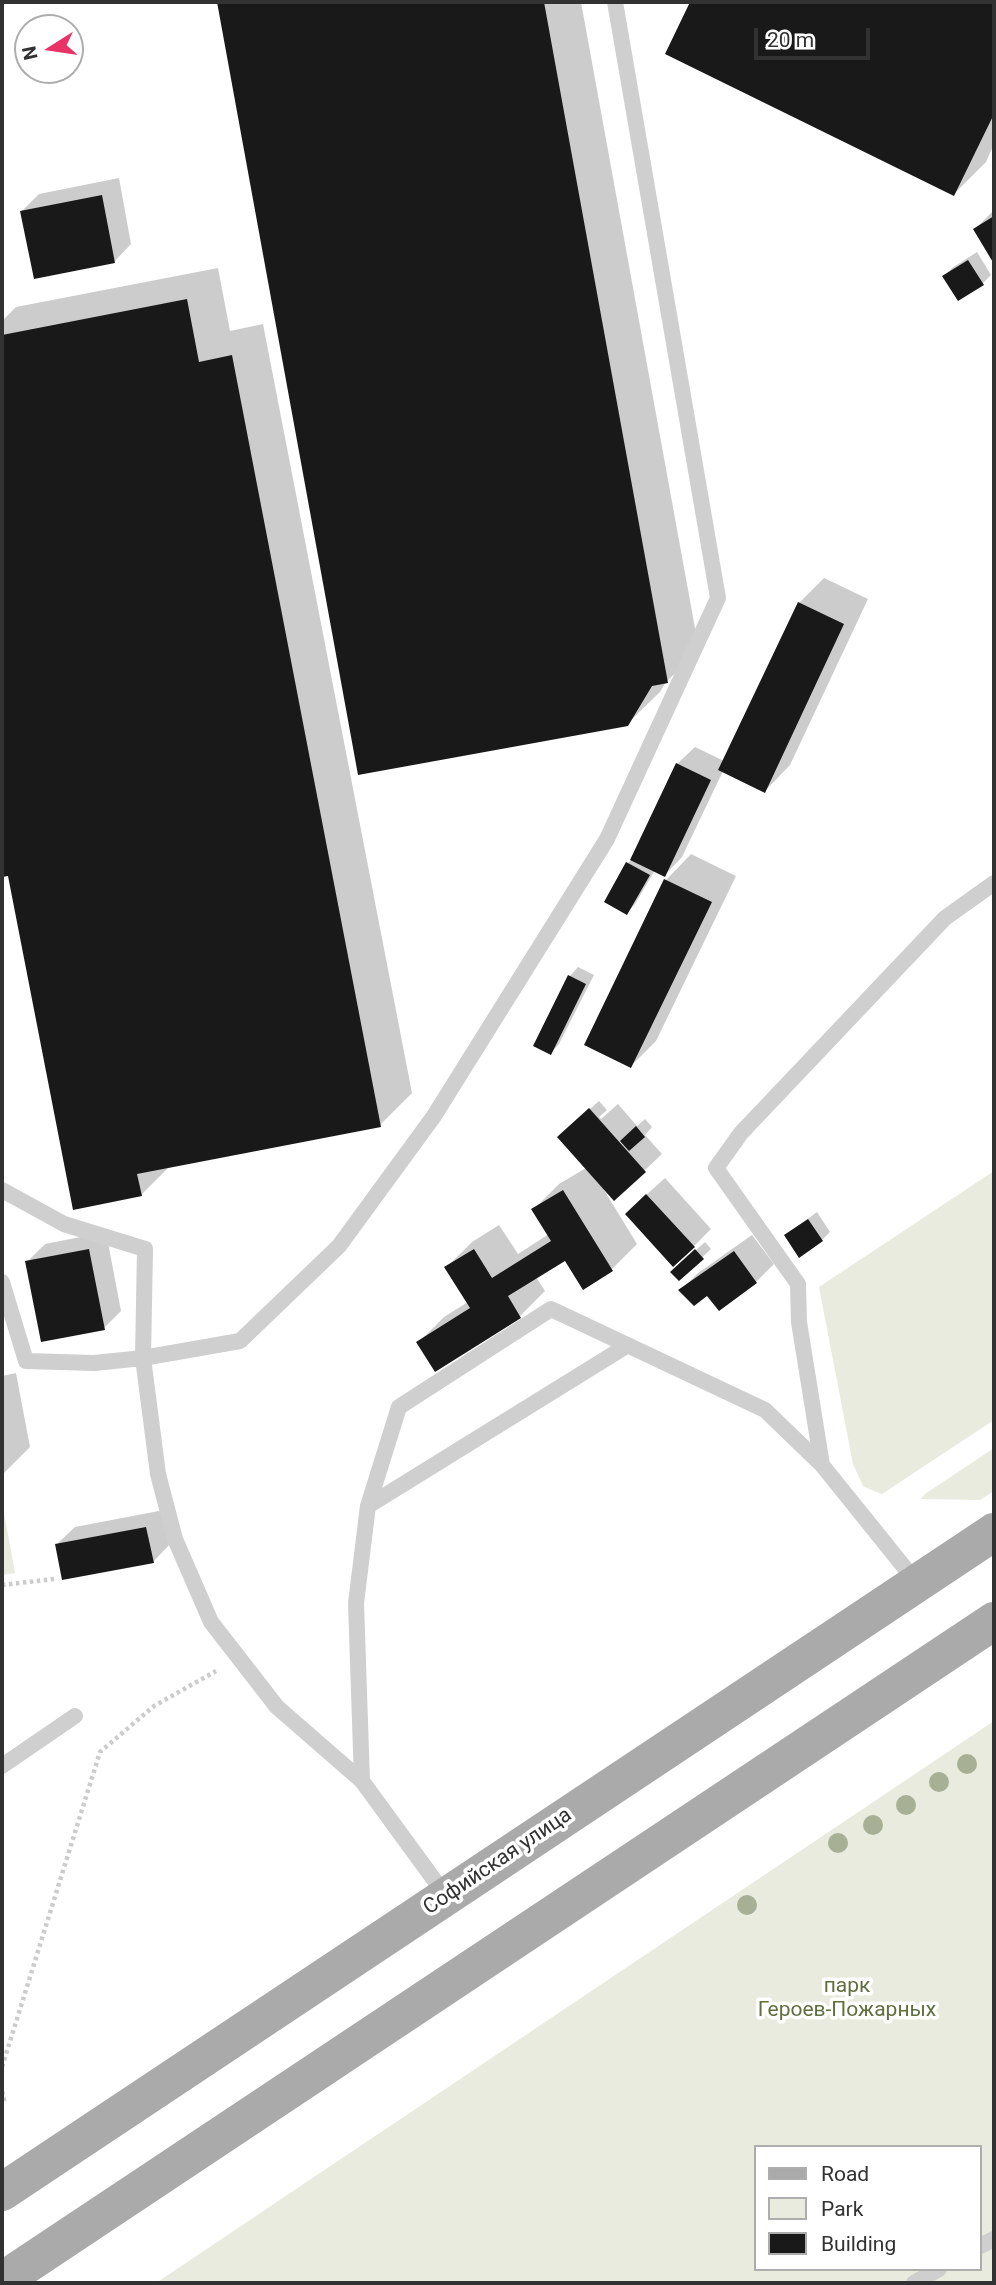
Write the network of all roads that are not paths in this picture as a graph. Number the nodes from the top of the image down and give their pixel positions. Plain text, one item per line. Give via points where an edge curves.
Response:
1 (615, 2) edge
2 (994, 883) edge
3 (2, 1189) edge
4 (2, 1282) edge
5 (628, 1345) junction
6 (143, 1358) junction
7 (822, 1465) junction
8 (368, 1506) junction
9 (994, 1532) edge
10 (917, 1583) junction
11 (994, 1621) edge
12 (75, 1716) dead end
13 (2, 1766) edge
14 (362, 1781) junction
15 (446, 1896) junction
16 (2, 2192) edge
17 (935, 2271) edge
18 (2, 2281) edge
19 (914, 2283) edge

1 - 6 lane via 718,598 607,839 434,1115 339,1246 240,1341
2 - 7 lane via 945,918 741,1133 716,1168 798,1284 799,1322
3 - 6 lane via 64,1224 145,1249
4 - 6 lane via 26,1361 94,1363
5 - 7 lane via 765,1410
5 - 8 lane
5 - 8 lane via 551,1309 399,1407
6 - 14 lane via 158,1474 175,1539 211,1622 277,1707
7 - 10 lane
8 - 14 lane via 356,1603
9 - 10 main road, Софийская улица
10 - 15 main road, Софийская улица
11 - 18 main road
12 - 13 lane
14 - 15 lane
15 - 16 main road, Софийская улица
17 - 19 lane

